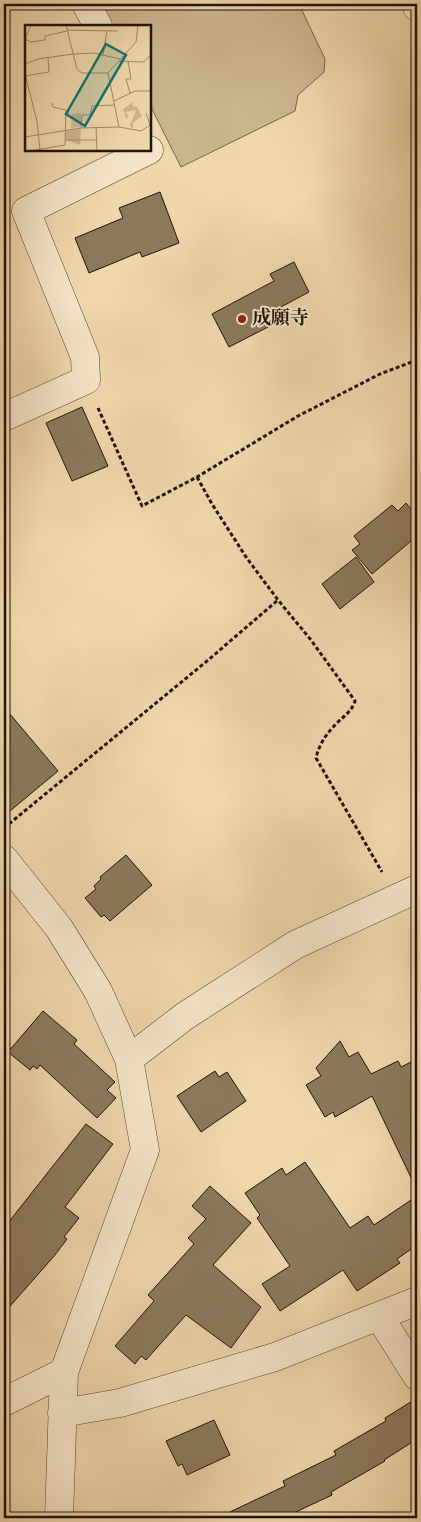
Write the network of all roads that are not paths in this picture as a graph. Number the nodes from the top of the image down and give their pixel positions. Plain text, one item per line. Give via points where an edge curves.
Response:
1 (86, 4) edge
2 (416, 4) edge
3 (417, 7) edge
4 (97, 25) edge
5 (151, 134) edge
6 (151, 149) edge
7 (148, 151) edge
8 (4, 417) edge
9 (4, 859) edge
10 (407, 894) edge
11 (129, 1060) junction
12 (417, 1301) edge
13 (380, 1316) junction
14 (64, 1372) junction
15 (417, 1376) edge
16 (4, 1402) edge
17 (62, 1413) junction
18 (59, 1518) edge

1 - 4 street
2 - 3 street
5 - 6 street via 157,146
7 - 8 street via 26,211 85,357 86,380
9 - 11 street via 59,928 98,991
10 - 11 street via 295,945 185,1016
11 - 14 street via 145,1150
12 - 13 street
13 - 15 street
13 - 17 street via 275,1356 120,1403
14 - 16 street
14 - 17 street
17 - 18 street

